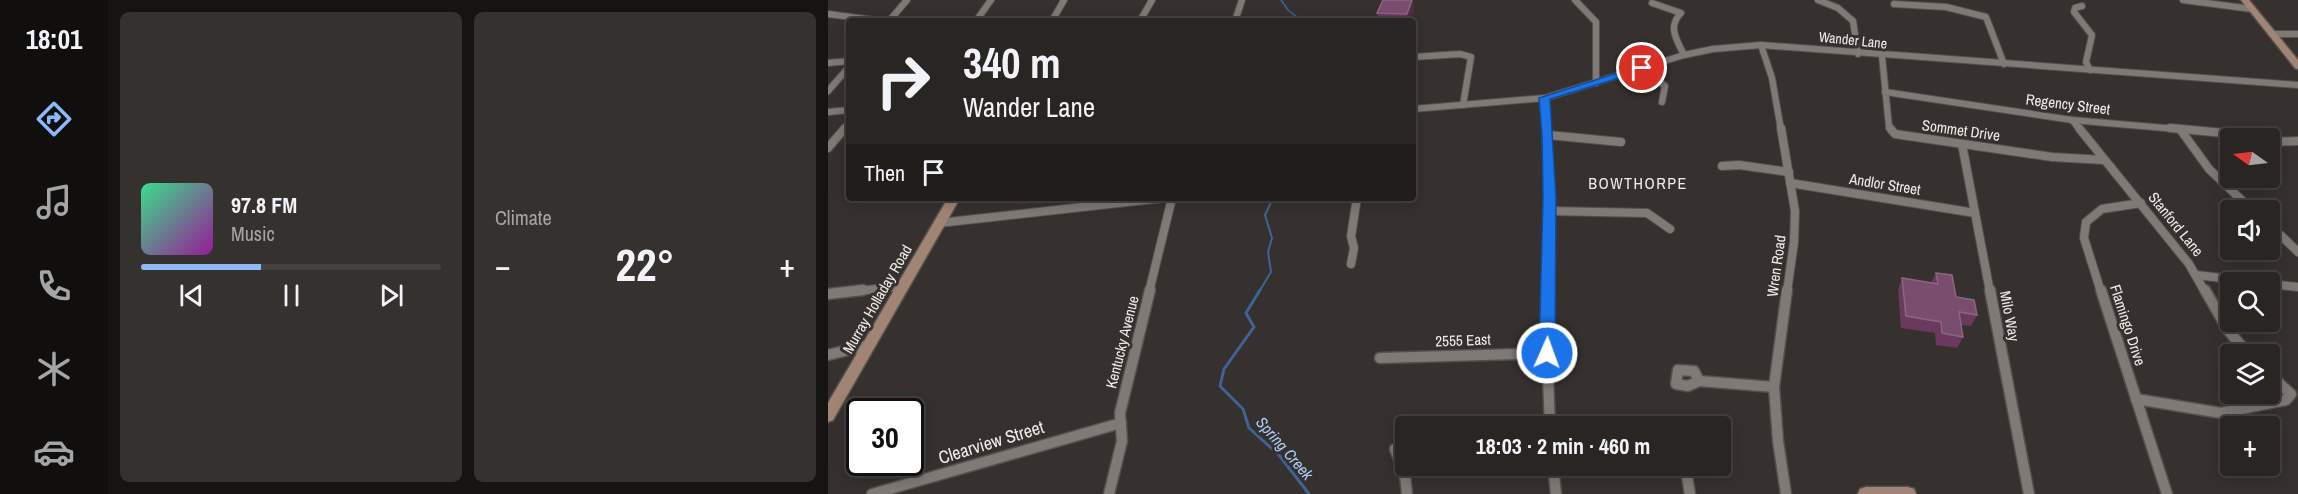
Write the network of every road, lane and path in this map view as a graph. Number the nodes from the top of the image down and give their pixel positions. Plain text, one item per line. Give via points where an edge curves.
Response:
1 (906, 0) edge
2 (991, 0) edge
3 (1064, 0) edge
4 (1152, 0) edge
5 (1242, 0) edge
6 (1575, 0) edge
7 (1818, 0) edge
8 (2183, 0) edge
9 (2245, 0) edge
10 (1652, 3) dead end
11 (1894, 4) dead end
12 (2082, 6) dead end
13 (2252, 9) junction
14 (828, 14) edge
15 (858, 18) edge
16 (891, 18) edge
17 (978, 18) edge
18 (1054, 18) edge
19 (1142, 18) edge
20 (1236, 18) edge
21 (2272, 34) junction
22 (2298, 34) edge
23 (1761, 45) junction
24 (1858, 54) junction
25 (1684, 55) junction
26 (1882, 56) junction
27 (1416, 57) edge
28 (846, 61) edge
29 (828, 63) edge
30 (2004, 64) junction
31 (2298, 66) edge
32 (1642, 68) junction
33 (846, 70) edge
34 (2090, 70) junction
35 (1596, 83) junction
36 (2298, 85) edge
37 (828, 91) edge
38 (1885, 92) junction
39 (1545, 98) junction
40 (1662, 102) dead end
41 (1463, 105) junction
42 (1416, 109) edge
43 (846, 110) edge
44 (828, 112) edge
45 (2072, 120) junction
46 (846, 127) edge
47 (2180, 129) junction
48 (2220, 133) edge
49 (1548, 135) junction
50 (2298, 141) edge
51 (1621, 142) dead end
52 (2280, 142) edge
53 (1962, 144) junction
54 (828, 148) edge
55 (2104, 160) junction
56 (1722, 166) dead end
57 (1789, 172) junction
58 (1790, 183) junction
59 (2242, 200) edge
60 (952, 201) edge
61 (1135, 201) edge
62 (1172, 201) edge
63 (1357, 201) edge
64 (2140, 203) junction
65 (1549, 212) junction
66 (1975, 213) junction
67 (939, 223) junction
68 (1670, 229) dead end
69 (2280, 235) edge
70 (2298, 252) edge
71 (1351, 264) dead end
72 (2196, 274) junction
73 (2220, 277) edge
74 (2280, 285) edge
75 (903, 286) junction
76 (2298, 287) edge
77 (828, 294) edge
78 (2240, 344) edge
79 (869, 345) junction
80 (1547, 353) junction
81 (828, 354) edge
82 (1380, 358) dead end
83 (1699, 381) dead end
84 (2280, 384) edge
85 (1774, 387) junction
86 (2136, 399) junction
87 (2280, 401) edge
88 (2266, 404) edge
89 (828, 416) edge
90 (1550, 416) edge
91 (1121, 423) junction
92 (1405, 476) edge
93 (1554, 476) edge
94 (1686, 476) edge
95 (872, 494) edge
96 (1109, 494) edge
97 (1407, 494) edge
98 (1556, 494) edge
99 (1690, 494) edge
100 (1786, 494) edge
101 (1866, 494) edge
102 (1899, 494) edge
103 (1908, 494) edge
104 (2029, 494) edge
105 (2167, 494) edge

1 - 16 street
2 - 17 street
3 - 18 street
4 - 19 street
5 - 20 street
6 - 35 street via 1596,22
7 - 24 street via 1838,8 1853,21
8 - 13 street
9 - 13 street
10 - 25 street via 1681,14 1672,25
11 - 30 street via 1946,7 1986,16
12 - 34 street via 2074,12 2092,35 2086,62
13 - 21 street
14 - 15 street
21 - 22 street
21 - 31 street
23 - 24 street, Wander Lane
23 - 25 street, Wander Lane
23 - 57 street, Wren Road via 1772,78
24 - 26 street, Wander Lane
25 - 32 street, Wander Lane
26 - 30 street, Wander Lane
26 - 38 street, Sommet Drive
27 - 41 street via 1469,55 1472,60
28 - 29 street
30 - 34 street, Wander Lane
32 - 35 street, Wander Lane
32 - 40 street via 1665,86
33 - 37 street
34 - 36 street, Wander Lane
35 - 39 street, Wander Lane
38 - 45 street, Regency Street
38 - 53 street, Sommet Drive via 1893,132
39 - 41 street, Wander Lane
39 - 49 street
41 - 42 street, Wander Lane
43 - 44 street
45 - 47 street, Regency Street
45 - 55 street, Stanford Lane
46 - 54 street
47 - 48 street, Regency Street
47 - 59 street via 2209,169
49 - 51 street
49 - 65 street
50 - 52 street
53 - 55 street, Sommet Drive
53 - 66 street, Milo Way
55 - 64 street, Stanford Lane
56 - 57 street
57 - 58 street, Wren Road
58 - 66 street, Andlor Street
58 - 85 street, Wren Road via 1796,225
60 - 67 street, Murray Holladay Road
61 - 67 street
62 - 91 street, Kentucky Avenue via 1120,413
63 - 71 street
64 - 72 street, Stanford Lane
64 - 86 street, Flamingo Drive via 2102,208 2092,215 2084,229 2088,254
65 - 68 street via 1647,213
65 - 80 street
66 - 104 street, Milo Way
67 - 75 street, Murray Holladay Road
69 - 70 street
72 - 73 street
72 - 78 street, Stanford Lane
74 - 76 street
75 - 77 street
75 - 79 street, Murray Holladay Road
79 - 81 street
79 - 89 street, Murray Holladay Road
80 - 82 street, 2555 East
80 - 90 street
83 - 85 street
84 - 87 street via 2291,394
85 - 100 street, Wren Road
86 - 88 street via 2222,413
86 - 105 street, Flamingo Drive
91 - 95 street, Clearview Street
91 - 96 street, Kentucky Avenue via 1121,448
92 - 97 street
93 - 98 street
94 - 99 street
101 - 102 street
102 - 103 street

